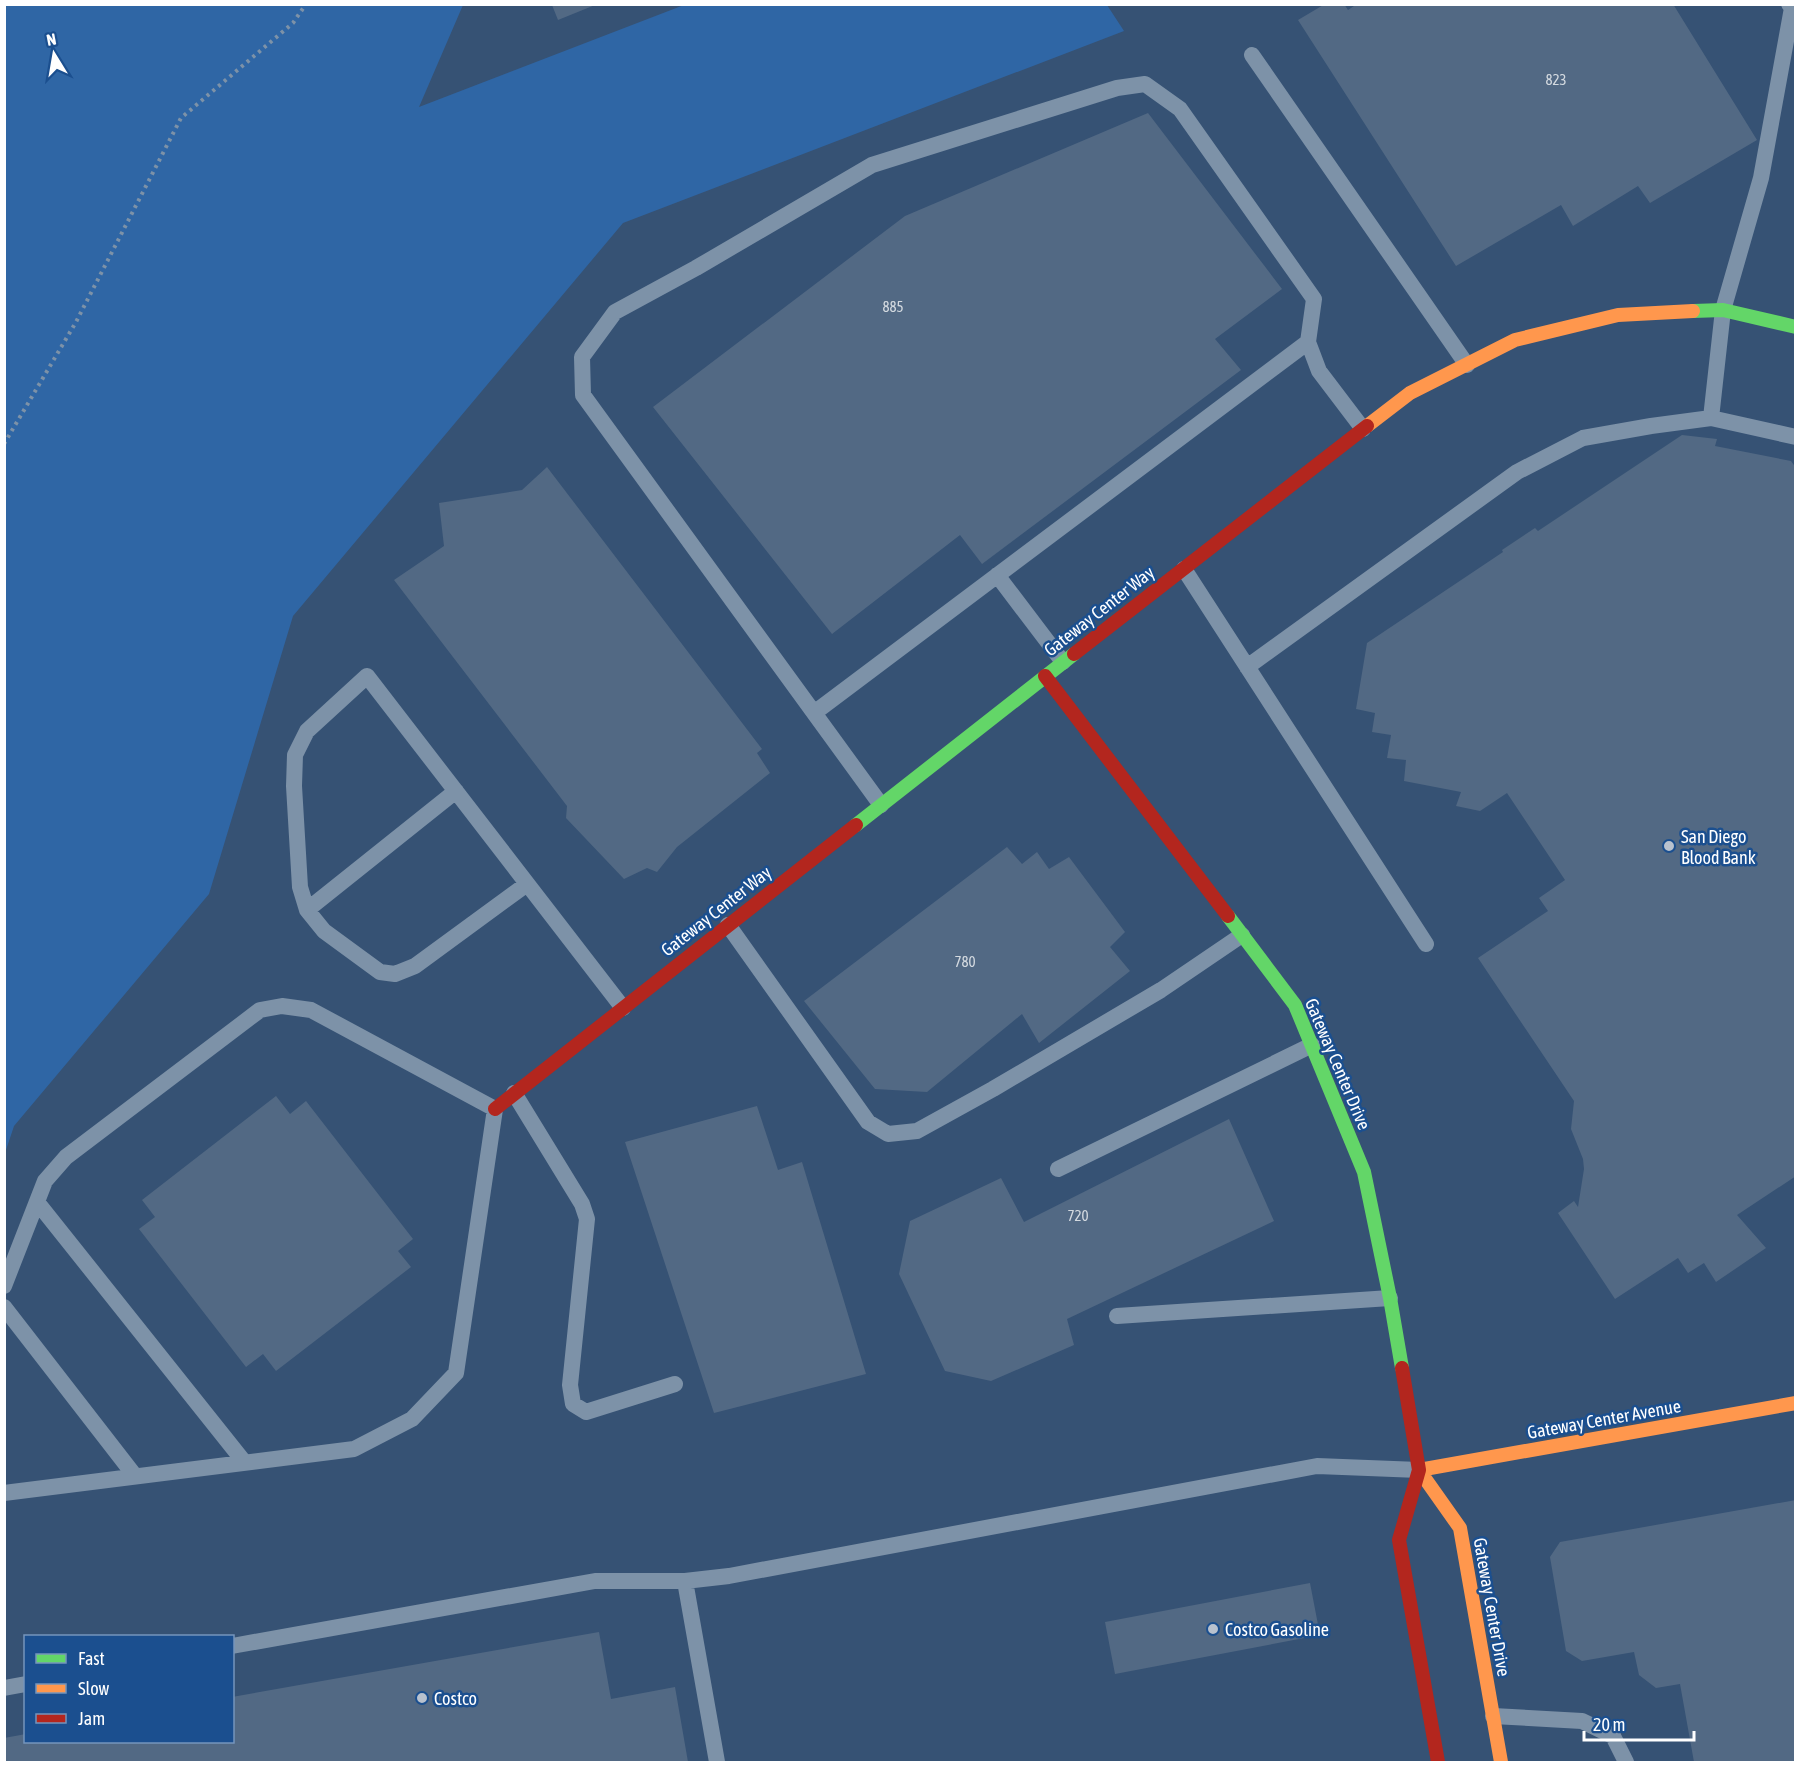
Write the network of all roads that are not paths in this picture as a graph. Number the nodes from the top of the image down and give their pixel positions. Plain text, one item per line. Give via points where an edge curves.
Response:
1 (1789, 4) edge
2 (1252, 55) dead end
3 (1723, 310) junction
4 (1796, 327) edge
5 (1308, 342) junction
6 (1467, 365) junction
7 (1711, 418) junction
8 (1363, 429) junction
9 (1796, 437) edge
10 (1184, 569) junction
11 (997, 575) junction
12 (1063, 662) junction
13 (1247, 667) junction
14 (1045, 676) junction
15 (814, 713) junction
16 (456, 791) junction
17 (880, 805) junction
18 (527, 884) junction
19 (307, 910) junction
20 (728, 925) junction
21 (1242, 935) junction
22 (1426, 944) dead end
23 (623, 1008) junction
24 (1312, 1045) junction
25 (514, 1093) junction
26 (495, 1109) junction
27 (1058, 1169) dead end
28 (37, 1202) junction
29 (4, 1286) edge
30 (1390, 1298) junction
31 (4, 1306) edge
32 (1117, 1316) dead end
33 (675, 1384) dead end
34 (1796, 1403) edge
35 (245, 1463) junction
36 (1419, 1470) junction
37 (135, 1476) junction
38 (4, 1492) edge
39 (685, 1581) junction
40 (234, 1646) edge
41 (24, 1684) edge
42 (4, 1688) edge
43 (1493, 1716) junction
44 (717, 1762) edge
45 (1438, 1762) edge
46 (1501, 1762) edge
47 (1626, 1762) edge

1 - 3 lane via 1792,8 1761,178
2 - 6 lane
3 - 4 street, Gateway Center Way
3 - 6 street, Gateway Center Way via 1618,315 1515,340
3 - 7 lane
5 - 8 lane via 1319,371
5 - 11 lane
5 - 15 lane via 1314,299 1180,109 1145,84 1117,88 872,165 615,312 582,357 583,395
6 - 8 street, Gateway Center Way via 1410,393
7 - 9 lane
7 - 13 lane via 1583,438 1517,472
8 - 10 street, Gateway Center Way
10 - 12 street, Gateway Center Way
10 - 13 lane
11 - 12 lane
11 - 15 lane
12 - 14 street, Gateway Center Way
13 - 22 lane
14 - 17 street, Gateway Center Way
14 - 21 street, Gateway Center Drive
15 - 17 lane
16 - 18 lane
16 - 19 lane
16 - 19 lane via 367,676 307,731 295,755 300,886
17 - 20 street, Gateway Center Way
18 - 19 lane via 415,966 395,974 380,972 324,931
18 - 23 lane
20 - 21 lane via 868,1122 888,1134 917,1131 993,1089 1161,990
20 - 23 street, Gateway Center Way
21 - 24 street, Gateway Center Drive via 1295,1005
23 - 25 street, Gateway Center Way
24 - 27 lane
24 - 30 street, Gateway Center Drive via 1364,1172
25 - 26 street, Gateway Center Way
25 - 33 lane via 582,1204 587,1219 570,1385 573,1404 586,1412
26 - 28 lane via 311,1010 282,1006 260,1010 66,1157 45,1181
26 - 35 lane via 456,1373 412,1419 354,1449
28 - 29 lane
28 - 35 lane
30 - 32 lane
30 - 36 street, Gateway Center Drive
31 - 37 lane
34 - 36 street, Gateway Center Avenue
35 - 37 lane
36 - 39 lane via 1317,1466
36 - 43 street, Gateway Center Drive via 1460,1528
36 - 45 street, Gateway Center Drive via 1399,1540
37 - 38 lane
39 - 40 lane via 595,1581
39 - 44 lane
41 - 42 lane
43 - 46 street, Gateway Center Drive
43 - 47 lane via 1582,1721 1613,1736

